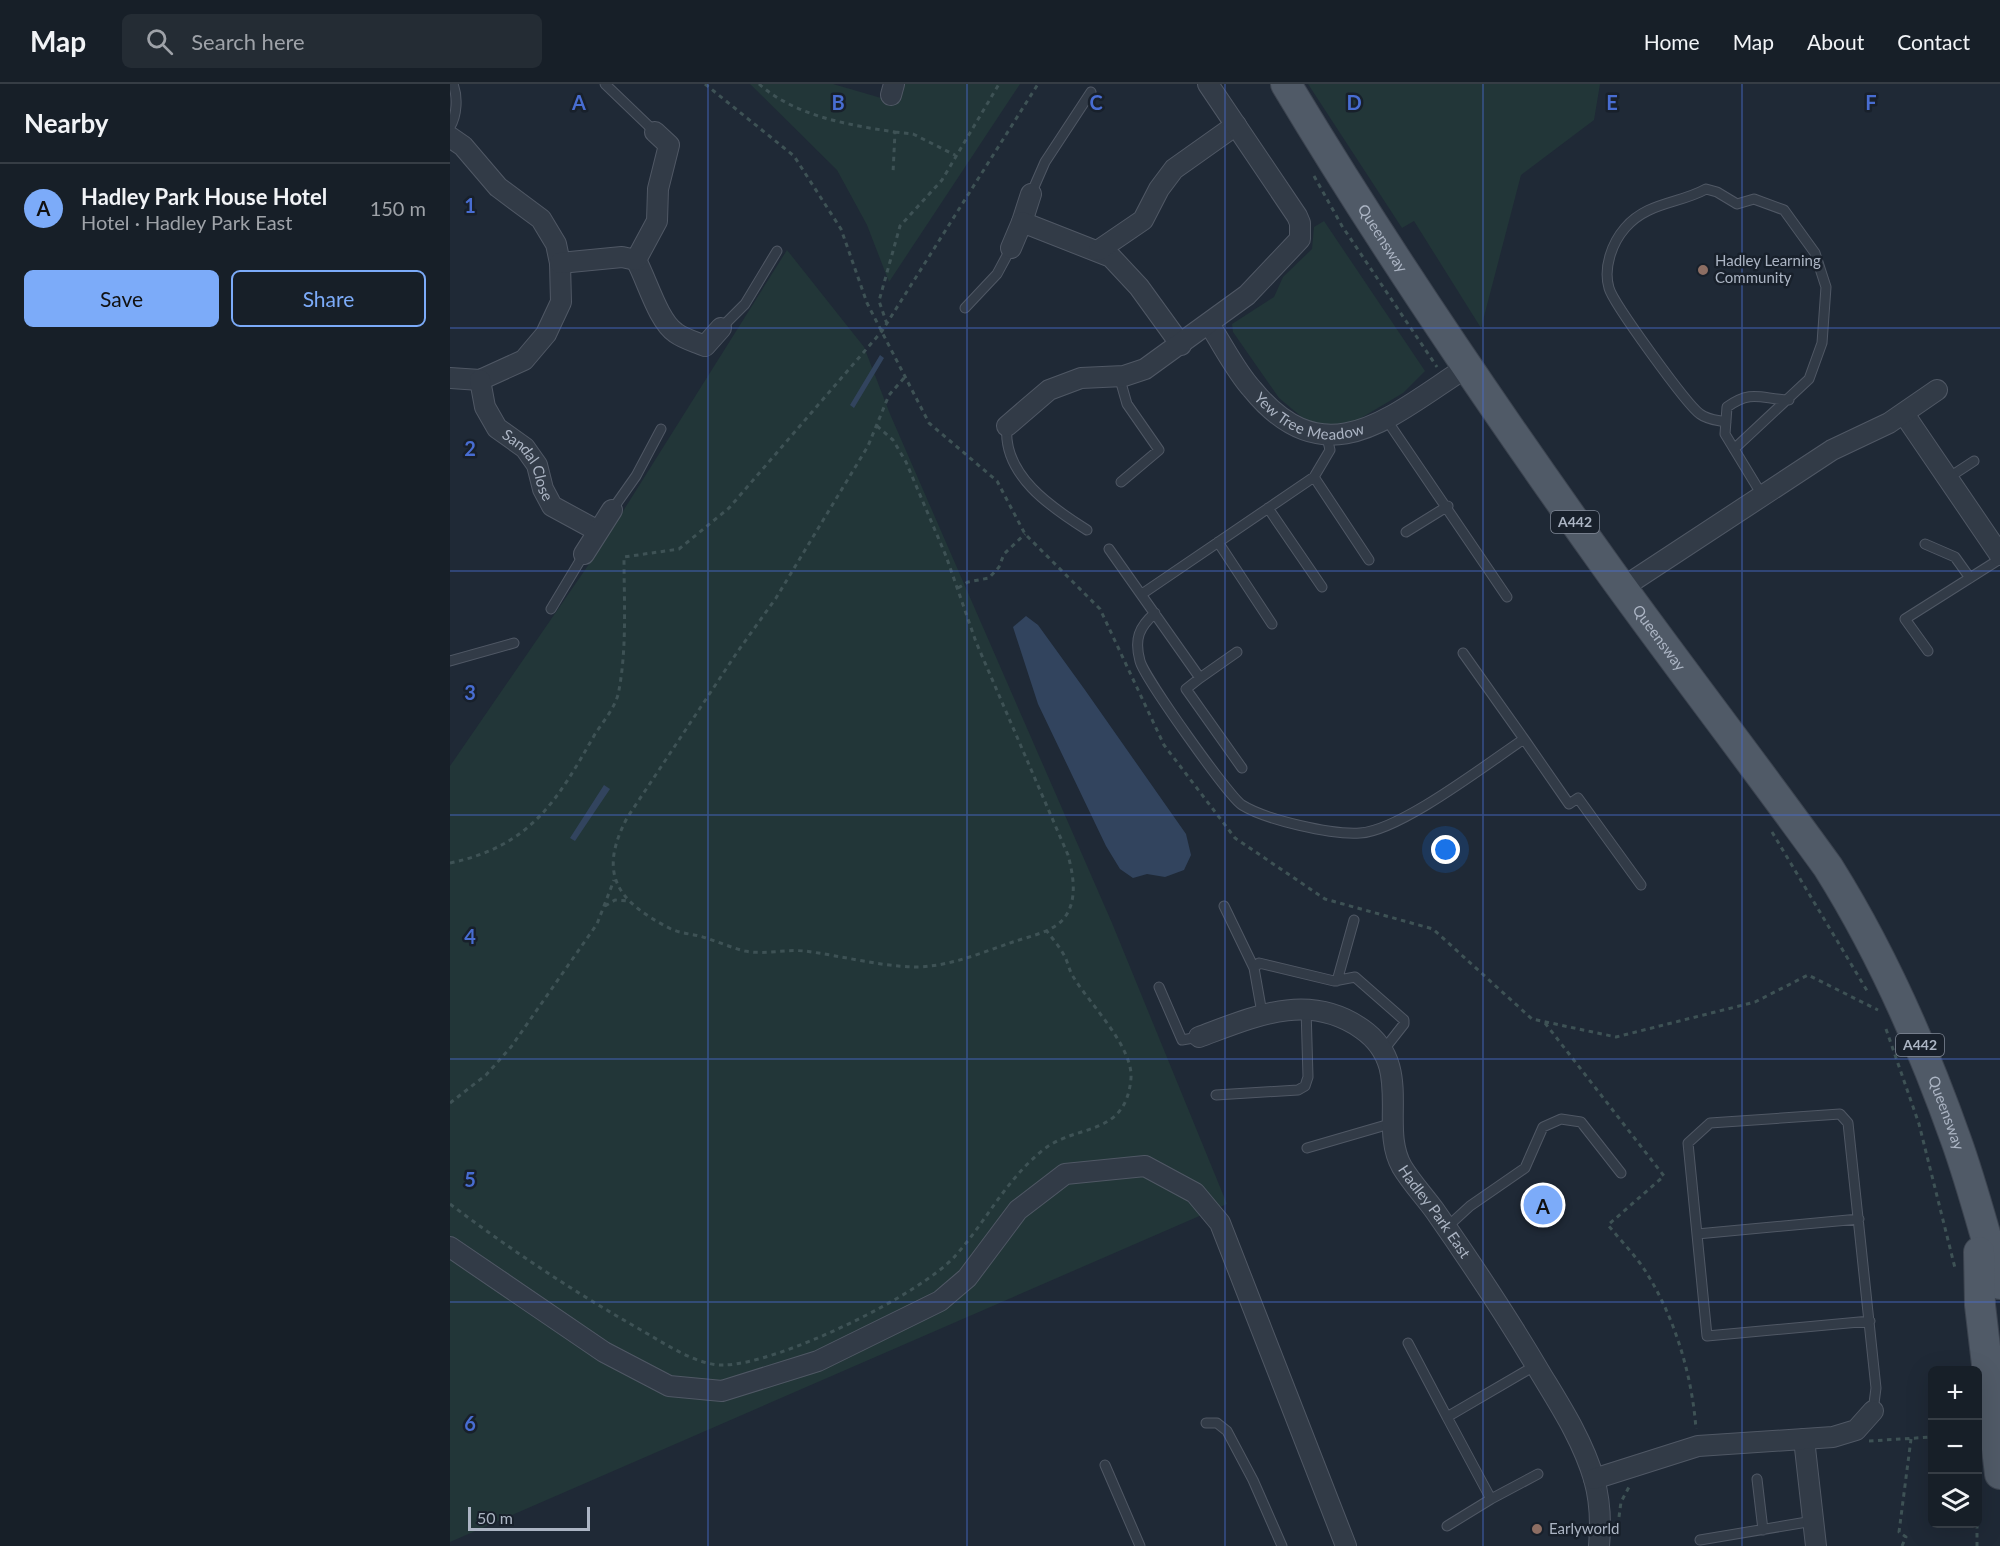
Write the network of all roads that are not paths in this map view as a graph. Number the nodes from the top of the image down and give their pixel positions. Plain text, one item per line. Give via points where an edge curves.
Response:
1 (453, 84) edge
2 (605, 84) edge
3 (1208, 84) edge
4 (1286, 84) edge
5 (1091, 92) dead end
6 (1236, 125) junction
7 (655, 132) joint
8 (452, 139) edge
9 (1031, 194) joint
10 (1022, 222) junction
11 (1011, 248) joint
12 (1099, 250) junction
13 (777, 251) dead end
14 (636, 260) junction
15 (560, 263) junction
16 (965, 308) dead end
17 (1209, 324) junction
18 (721, 328) joint
19 (1181, 345) junction
20 (1467, 367) junction
21 (1119, 376) junction
22 (450, 378) edge
23 (480, 380) junction
24 (1937, 390) dead end
25 (1789, 400) junction
26 (1904, 414) junction
27 (1386, 418) junction
28 (1726, 422) junction
29 (1007, 426) joint
30 (661, 429) dead end
31 (1327, 437) junction
32 (1734, 449) junction
33 (1974, 461) dead end
34 (1314, 477) junction
35 (1948, 478) junction
36 (1121, 482) dead end
37 (1762, 495) junction
38 (1448, 506) junction
39 (1268, 508) junction
40 (612, 510) joint
41 (1088, 530) dead end
42 (598, 531) junction
43 (1406, 532) dead end
44 (1218, 542) junction
45 (1925, 544) dead end
46 (1108, 549) dead end
47 (584, 554) joint
48 (2000, 557) edge
49 (1369, 560) dead end
50 (1970, 578) junction
51 (1322, 587) dead end
52 (1622, 588) junction
53 (1142, 594) junction
54 (1507, 597) dead end
55 (551, 609) dead end
56 (1155, 613) junction
57 (1272, 624) dead end
58 (514, 643) dead end
59 (1928, 651) dead end
60 (1237, 652) dead end
61 (1463, 653) dead end
62 (450, 661) edge
63 (1200, 678) junction
64 (1524, 739) junction
65 (1242, 768) dead end
66 (1641, 885) dead end
67 (1224, 906) dead end
68 (1354, 920) dead end
69 (1254, 968) junction
70 (1337, 981) junction
71 (1159, 987) dead end
72 (1306, 1008) junction
73 (1263, 1013) junction
74 (1199, 1037) joint
75 (1382, 1052) junction
76 (1216, 1095) dead end
77 (1395, 1123) junction
78 (1307, 1148) dead end
79 (1621, 1173) dead end
80 (1978, 1216) junction
81 (1859, 1219) junction
82 (1446, 1228) junction
83 (1697, 1234) junction
84 (450, 1247) edge
85 (2000, 1284) edge
86 (1870, 1321) junction
87 (1408, 1343) dead end
88 (1536, 1365) junction
89 (1996, 1397) edge
90 (1873, 1411) joint
91 (1448, 1417) junction
92 (1206, 1423) dead end
93 (1804, 1439) junction
94 (1105, 1465) dead end
95 (1538, 1474) dead end
96 (2000, 1474) edge
97 (1594, 1479) junction
98 (1757, 1479) dead end
99 (1491, 1499) junction
100 (1813, 1521) junction
101 (1447, 1526) dead end
102 (1763, 1530) junction
103 (1700, 1540) dead end
104 (1140, 1546) edge
105 (1282, 1546) edge
106 (1346, 1546) edge
107 (1599, 1546) edge
108 (1816, 1546) edge

1 - 8 lane via 456,92
2 - 7 lane
3 - 6 street
4 - 20 main road, Queensway / A442 via 1358,204
5 - 9 lane via 1045,162
6 - 12 street via 1174,169 1143,220
6 - 17 street via 1297,216 1300,239 1257,286
7 - 14 street via 669,145 658,189 657,221
8 - 15 street via 498,187 541,219 556,244
9 - 10 street
10 - 11 street
10 - 12 street
11 - 16 lane via 997,274
12 - 19 street via 1126,272
13 - 18 lane via 745,304
14 - 15 street via 622,257
14 - 18 street via 660,316 675,333 705,346
15 - 23 street via 561,302 546,334 524,360
17 - 19 street
17 - 31 street, Yew Tree Meadow via 1251,389 1270,409 1288,424
19 - 21 street via 1136,374
20 - 27 street, Yew Tree Meadow
20 - 52 main road, Queensway / A442
21 - 29 street via 1081,378 1049,390
21 - 36 lane via 1127,404 1159,450
22 - 23 street
23 - 42 street, Sandal Close via 485,407 497,428 525,448 537,465 552,506
24 - 26 street
25 - 28 lane via 1758,395 1740,398 1727,408
25 - 28 lane via 1809,379 1822,344 1826,287 1815,253 1784,210 1754,199 1737,204 1706,189 1690,198 1665,202 1625,227 1607,266 1609,288 1690,404 1707,418
25 - 32 lane
26 - 35 street
26 - 37 street via 1832,450
27 - 31 street, Yew Tree Meadow via 1360,430
27 - 38 lane
28 - 32 lane via 1725,434
29 - 41 lane via 1011,451 1030,489
30 - 40 lane
31 - 34 lane via 1330,450
32 - 37 lane
33 - 35 lane
34 - 39 lane
34 - 49 lane
35 - 48 street
37 - 52 street
38 - 43 lane
38 - 54 lane via 1450,516
39 - 44 lane
39 - 51 lane
40 - 42 street
42 - 47 street
44 - 53 lane
44 - 57 lane
45 - 50 lane via 1955,557
46 - 53 lane
47 - 55 lane
48 - 50 lane
50 - 59 lane via 1905,619
52 - 80 main road, Queensway / A442 via 1792,817 1852,905 1918,1039 1957,1142
53 - 56 lane
56 - 63 lane
56 - 64 lane via 1142,624 1138,639 1140,662 1156,693 1240,804 1263,814 1316,829 1362,833 1400,821
58 - 62 lane
60 - 63 lane
61 - 64 lane
63 - 65 lane via 1186,689
64 - 66 lane via 1569,804 1578,798
67 - 69 lane
68 - 70 lane
69 - 70 lane via 1259,963
69 - 73 lane
70 - 75 lane via 1355,976 1404,1020
71 - 74 lane via 1182,1040
72 - 73 street, Hadley Park East
72 - 75 street, Hadley Park East via 1348,1020 1364,1030
72 - 76 lane via 1305,1086 1298,1090
73 - 74 street, Hadley Park East
75 - 77 street, Hadley Park East via 1392,1074
77 - 78 lane
77 - 82 street, Hadley Park East via 1398,1158
79 - 82 lane via 1581,1122 1561,1119 1540,1131 1525,1168
80 - 85 main road, Queensway / A442
80 - 89 main road, Queensway / A442 via 1980,1305
81 - 83 lane
81 - 83 lane via 1848,1123 1840,1114 1710,1124 1688,1143
81 - 86 lane
82 - 88 street, Hadley Park East
83 - 86 lane via 1707,1336
84 - 106 street via 604,1352 669,1386 722,1391 818,1361 940,1301 967,1278 1018,1210 1065,1174 1145,1166 1195,1192 1220,1223
86 - 90 lane via 1876,1388
87 - 91 lane
88 - 91 lane
88 - 97 street, Hadley Park East via 1567,1416
89 - 96 main road, Queensway / A442
90 - 93 street via 1856,1430
91 - 99 lane
92 - 105 lane via 1217,1423 1227,1431
93 - 97 street via 1698,1446
93 - 100 street
94 - 104 lane
95 - 99 lane
97 - 107 street, Hadley Park East via 1600,1511
98 - 102 lane
99 - 101 lane
100 - 102 lane
100 - 108 street
102 - 103 lane

